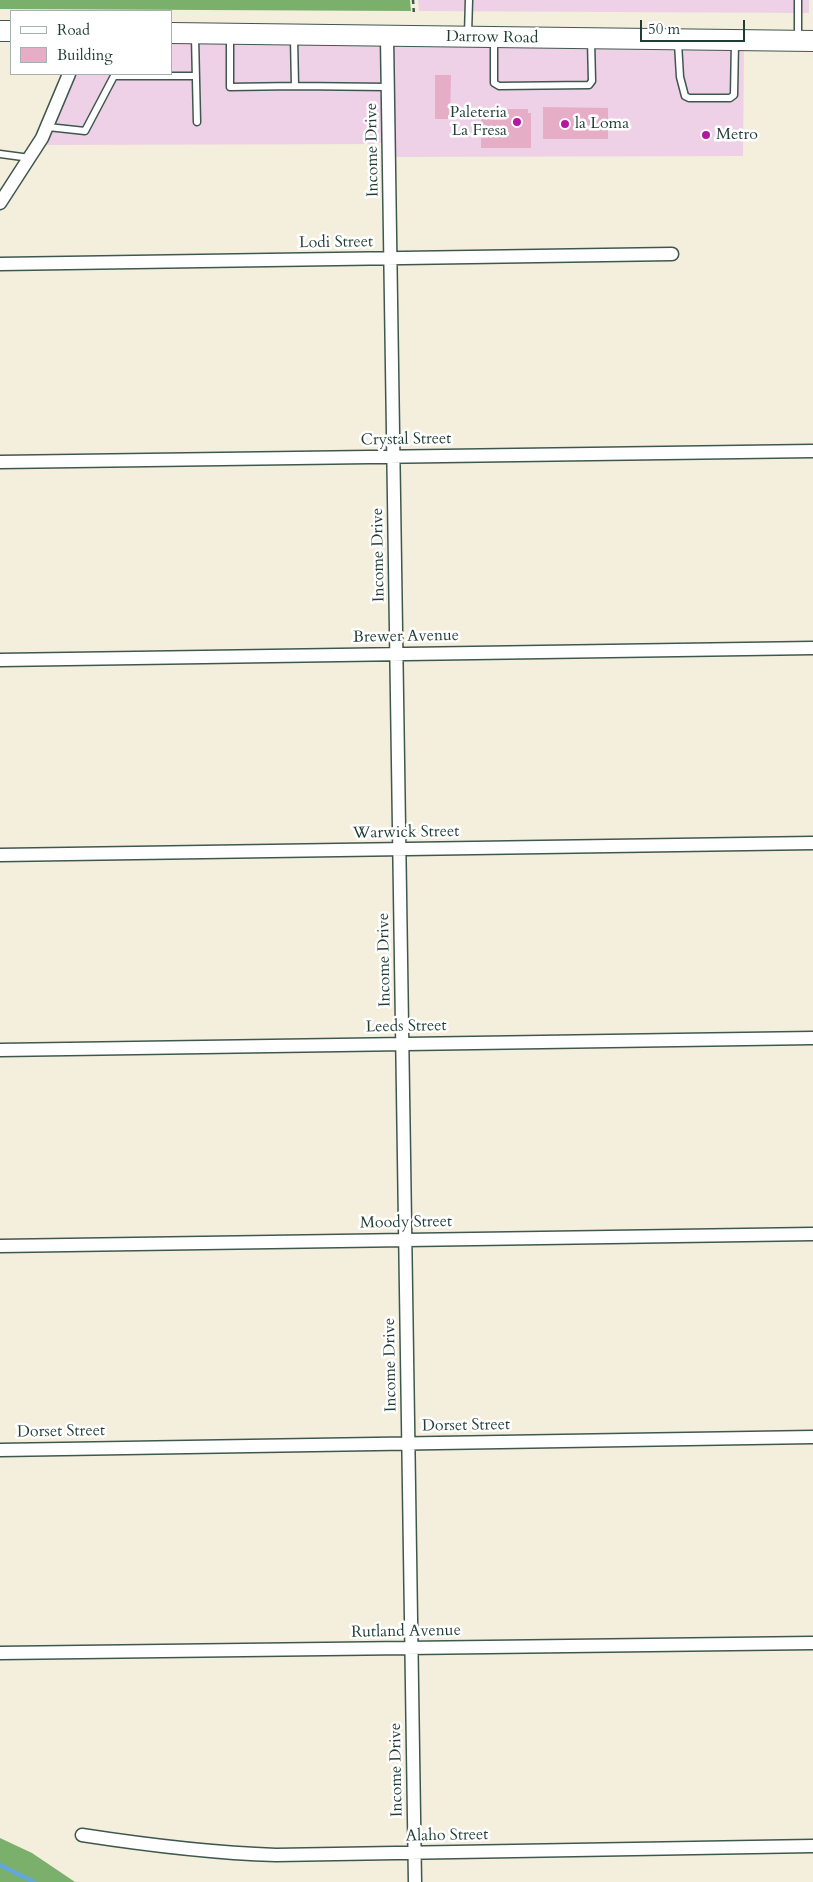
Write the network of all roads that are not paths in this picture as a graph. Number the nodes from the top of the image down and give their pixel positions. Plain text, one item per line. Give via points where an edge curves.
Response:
1 (469, 0) edge
2 (798, 0) edge
3 (172, 33) edge
4 (195, 33) junction
5 (230, 34) junction
6 (294, 35) junction
7 (387, 37) junction
8 (468, 37) junction
9 (494, 38) junction
10 (591, 39) junction
11 (677, 40) junction
12 (735, 41) junction
13 (806, 41) edge
14 (69, 75) edge
15 (196, 76) junction
16 (295, 86) junction
17 (388, 87) junction
18 (197, 122) dead end
19 (48, 127) junction
20 (0, 154) edge
21 (30, 158) junction
22 (0, 203) edge
23 (672, 254) dead end
24 (390, 258) junction
25 (0, 264) edge
26 (813, 451) edge
27 (394, 455) junction
28 (0, 462) edge
29 (813, 648) edge
30 (397, 653) junction
31 (0, 660) edge
32 (813, 843) edge
33 (399, 849) junction
34 (0, 855) edge
35 (813, 1038) edge
36 (402, 1044) junction
37 (0, 1050) edge
38 (813, 1234) edge
39 (405, 1239) junction
40 (0, 1246) edge
41 (813, 1437) edge
42 (408, 1444) junction
43 (0, 1450) edge
44 (813, 1642) edge
45 (410, 1647) junction
46 (0, 1654) edge
47 (82, 1835) dead end
48 (813, 1846) edge
49 (414, 1852) junction
50 (415, 1882) edge

1 - 8 lane
2 - 13 lane
3 - 4 main road, Darrow Road
4 - 5 main road, Darrow Road
4 - 15 lane
5 - 6 main road, Darrow Road
5 - 16 lane via 230,87
6 - 7 main road, Darrow Road
6 - 16 lane
7 - 8 main road, Darrow Road
7 - 17 street, Income Drive
8 - 9 main road, Darrow Road
9 - 10 main road, Darrow Road
9 - 10 lane via 494,83 499,86 589,85 592,81
10 - 11 main road, Darrow Road
11 - 12 main road, Darrow Road
11 - 12 lane via 680,77 685,96 689,98 730,98 734,95
12 - 13 main road, Darrow Road
14 - 19 street
15 - 18 lane
15 - 19 lane via 114,76 85,131
16 - 17 lane
17 - 24 street, Income Drive
19 - 21 street
20 - 21 lane
21 - 22 street
23 - 24 street, Lodi Street
24 - 25 street, Lodi Street
24 - 27 street, Income Drive
26 - 27 street, Crystal Street
27 - 28 street, Crystal Street
27 - 30 street, Income Drive
29 - 30 street, Brewer Avenue
30 - 31 street, Brewer Avenue
30 - 33 street, Income Drive
32 - 33 street, Warwick Street
33 - 34 street, Warwick Street
33 - 36 street, Income Drive
35 - 36 street, Leeds Street
36 - 37 street, Leeds Street
36 - 39 street, Income Drive
38 - 39 street, Moody Street
39 - 40 street, Moody Street
39 - 42 street, Income Drive
41 - 42 street, Dorset Street
42 - 43 street, Dorset Street
42 - 45 street, Income Drive
44 - 45 street, Rutland Avenue
45 - 46 street, Rutland Avenue
45 - 49 street, Income Drive
47 - 49 street, Alaho Street via 222,1854
48 - 49 street, Alaho Street
49 - 50 street, Income Drive

